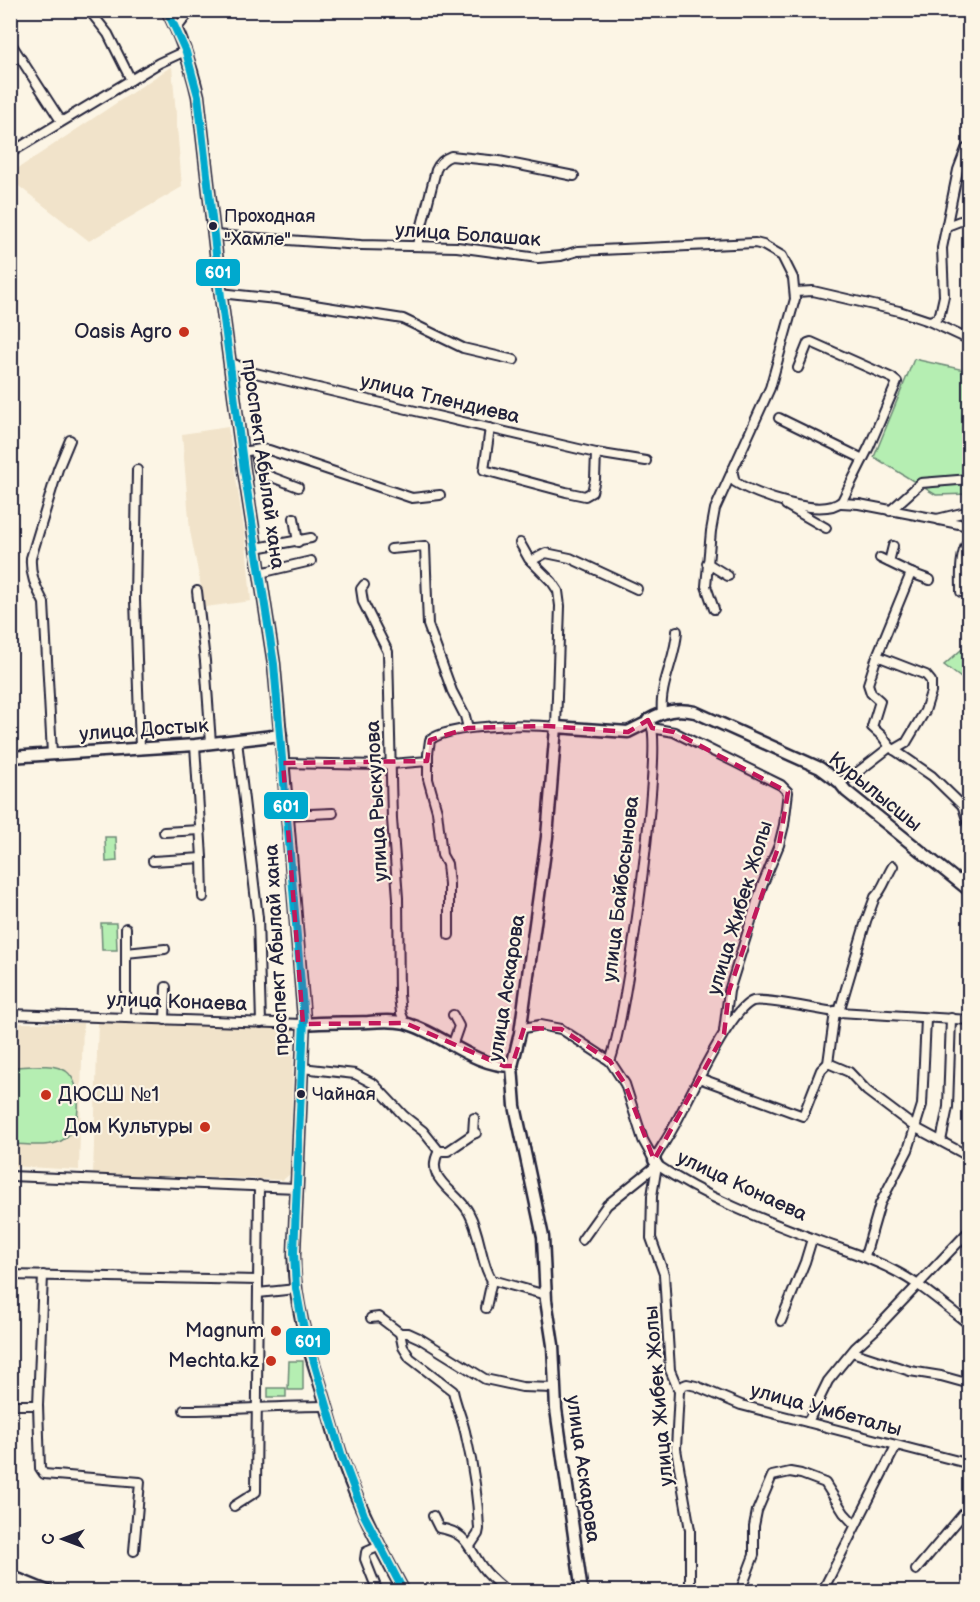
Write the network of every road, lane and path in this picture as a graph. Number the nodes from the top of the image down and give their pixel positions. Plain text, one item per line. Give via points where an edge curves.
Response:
1 (88, 10) edge
2 (167, 10) edge
3 (191, 10) edge
4 (177, 28) junction
5 (10, 42) edge
6 (185, 51) junction
7 (131, 80) junction
8 (61, 122) junction
9 (969, 146) edge
10 (10, 153) edge
11 (574, 176) dead end
12 (969, 222) edge
13 (947, 226) junction
14 (214, 235) junction
15 (417, 245) junction
16 (795, 292) junction
17 (220, 293) junction
18 (929, 321) junction
19 (969, 339) edge
20 (514, 360) dead end
21 (230, 362) junction
22 (798, 368) dead end
23 (779, 418) dead end
24 (490, 428) junction
25 (70, 440) dead end
26 (255, 450) junction
27 (241, 452) junction
28 (596, 453) junction
29 (863, 459) junction
30 (646, 461) dead end
31 (137, 470) dead end
32 (732, 470) junction
33 (969, 479) edge
34 (298, 487) dead end
35 (440, 495) dead end
36 (778, 501) junction
37 (841, 503) junction
38 (890, 511) junction
39 (969, 511) edge
40 (294, 518) dead end
41 (937, 519) junction
42 (826, 528) dead end
43 (298, 542) junction
44 (309, 542) dead end
45 (520, 543) dead end
46 (969, 543) edge
47 (893, 546) dead end
48 (256, 548) junction
49 (391, 549) dead end
50 (880, 558) dead end
51 (311, 561) dead end
52 (531, 561) junction
53 (889, 562) junction
54 (707, 563) junction
55 (260, 573) junction
56 (911, 573) junction
57 (728, 576) dead end
58 (930, 580) dead end
59 (364, 585) dead end
60 (637, 589) dead end
61 (197, 591) dead end
62 (961, 592) dead end
63 (714, 609) dead end
64 (677, 631) dead end
65 (877, 656) junction
66 (662, 713) junction
67 (648, 724) junction
68 (556, 727) junction
69 (468, 728) junction
70 (280, 735) junction
71 (237, 741) junction
72 (211, 743) junction
73 (195, 745) junction
74 (141, 748) junction
75 (892, 748) junction
76 (52, 754) junction
77 (10, 757) edge
78 (428, 761) junction
79 (283, 763) junction
80 (390, 764) junction
81 (839, 782) junction
82 (962, 806) junction
83 (333, 813) dead end
84 (969, 813) edge
85 (287, 815) junction
86 (969, 829) edge
87 (200, 830) junction
88 (164, 832) dead end
89 (202, 858) junction
90 (153, 861) dead end
91 (893, 866) dead end
92 (969, 870) edge
93 (958, 882) junction
94 (969, 891) edge
95 (203, 897) dead end
96 (126, 928) dead end
97 (448, 935) dead end
98 (165, 949) dead end
99 (126, 953) junction
100 (166, 987) dead end
101 (837, 1012) junction
102 (10, 1014) edge
103 (453, 1015) dead end
104 (126, 1018) junction
105 (951, 1018) junction
106 (926, 1019) junction
107 (165, 1020) junction
108 (969, 1020) edge
109 (261, 1023) junction
110 (405, 1023) junction
111 (303, 1024) junction
112 (520, 1033) junction
113 (724, 1034) junction
114 (452, 1046) junction
115 (610, 1061) junction
116 (828, 1063) junction
117 (512, 1066) junction
118 (302, 1068) junction
119 (699, 1078) junction
120 (474, 1118) dead end
121 (916, 1128) junction
122 (941, 1141) junction
123 (439, 1151) junction
124 (969, 1157) edge
125 (655, 1162) junction
126 (10, 1176) edge
127 (259, 1185) junction
128 (297, 1188) junction
129 (969, 1230) edge
130 (812, 1239) junction
131 (582, 1240) dead end
132 (865, 1257) junction
133 (10, 1275) edge
134 (43, 1275) junction
135 (258, 1280) junction
136 (492, 1280) junction
137 (918, 1284) junction
138 (296, 1289) junction
139 (258, 1293) junction
140 (546, 1295) junction
141 (486, 1308) dead end
142 (371, 1318) dead end
143 (781, 1321) dead end
144 (969, 1325) edge
145 (400, 1333) junction
146 (852, 1352) junction
147 (969, 1384) edge
148 (554, 1388) junction
149 (679, 1391) junction
150 (10, 1405) edge
151 (38, 1405) junction
152 (258, 1406) junction
153 (326, 1406) junction
154 (184, 1410) dead end
155 (808, 1422) junction
156 (896, 1446) junction
157 (969, 1464) edge
158 (234, 1506) dead end
159 (969, 1506) edge
160 (433, 1516) dead end
161 (855, 1525) junction
162 (470, 1545) junction
163 (380, 1546) junction
164 (134, 1551) dead end
165 (916, 1570) dead end
166 (10, 1576) edge
167 (49, 1592) edge
168 (378, 1592) edge
169 (404, 1592) edge
170 (508, 1592) edge
171 (582, 1592) edge
172 (690, 1592) edge
173 (740, 1592) edge
174 (822, 1592) edge

1 - 7 street via 108,34
2 - 4 street, проспект Абылай хана
3 - 4 street
4 - 6 street, проспект Абылай хана
5 - 8 street
6 - 7 street
6 - 14 street, проспект Абылай хана via 192,66 201,115
7 - 8 street
8 - 10 street
9 - 13 street via 958,170
11 - 15 street via 499,161 447,157 435,170
12 - 13 street
13 - 18 street via 942,248 944,296 940,314
14 - 15 street, улица Болашак
14 - 17 street, проспект Абылай хана
15 - 16 street, улица Болашак via 540,258 578,251 755,243 782,256
16 - 18 street via 813,291
16 - 32 street via 770,388
17 - 20 street via 403,319 462,348
17 - 21 street, проспект Абылай хана
18 - 19 street
21 - 24 street, улица Тлендиева via 251,372
21 - 27 street, проспект Абылай хана
22 - 29 street via 811,342 897,382
23 - 29 street
24 - 28 street, улица Тлендиева
24 - 28 street via 484,470 566,492 585,496 592,492
25 - 76 street via 58,469 30,571 44,603
26 - 27 street
26 - 34 street via 264,474
26 - 35 street via 269,450 412,498
27 - 48 street, проспект Абылай хана
28 - 30 street, улица Тлендиева
29 - 37 street
31 - 74 street via 135,600
32 - 36 street via 735,482
32 - 54 street via 715,509
33 - 38 street via 921,483
36 - 37 street via 827,508
36 - 42 street
37 - 38 street
38 - 41 street
39 - 41 street
40 - 43 street
41 - 46 street via 969,526
43 - 44 street
43 - 48 street
45 - 52 street, улица Аскарова
46 - 62 street via 963,554
47 - 53 street
48 - 55 street, проспект Абылай хана
49 - 69 street via 425,546 428,625
50 - 53 street
51 - 55 street
52 - 60 street via 546,553 570,558
52 - 68 street, улица Аскарова via 558,591
53 - 56 street
54 - 57 street
54 - 63 street via 706,586
55 - 70 street, проспект Абылай хана
56 - 58 street
56 - 65 street
59 - 80 street, улица Рыскулова via 363,602 388,652
61 - 72 street
64 - 66 street via 663,689
65 - 75 street via 868,684 880,701 871,724
65 - 75 street via 926,675 931,681 925,711 906,742
66 - 67 street
66 - 81 street, Курылысшы via 695,712 820,768
67 - 68 street via 628,732
67 - 113 street, улица Жибек Жолы via 674,732 788,792 779,845 729,991
67 - 115 street, улица Байбосынова via 652,766 639,900 621,1018
68 - 69 street
68 - 112 street, улица Аскарова via 548,837
69 - 78 street via 430,740
70 - 71 street, улица Достык
70 - 79 street, проспект Абылай хана
71 - 72 street, улица Достык
71 - 109 street via 258,918
72 - 73 street, улица Достык
73 - 74 street, улица Достык
73 - 87 street
74 - 76 street, улица Достык
75 - 81 street
75 - 82 street via 932,776
76 - 77 street, улица Достык
78 - 80 street
78 - 97 street via 442,855 447,864
79 - 80 street
79 - 85 street, проспект Абылай хана
80 - 110 street, улица Рыскулова via 399,995
81 - 93 street, Курылысшы
82 - 84 street
82 - 86 street
83 - 85 street
85 - 111 street, проспект Абылай хана
87 - 88 street
87 - 89 street
89 - 90 street
89 - 95 street
91 - 101 street via 875,897
92 - 93 street
93 - 94 street, Курылысшы
96 - 99 street
98 - 99 street
99 - 104 street
100 - 107 street
101 - 106 street
101 - 113 street via 755,1001 748,1003
101 - 116 street
102 - 104 street, улица Конаева
103 - 114 street via 459,1026
104 - 107 street, улица Конаева
105 - 106 street
105 - 108 street
105 - 122 street via 948,1107
106 - 121 street via 924,1094
107 - 109 street, улица Конаева
109 - 111 street, улица Конаева
110 - 111 street, улица Конаева
110 - 114 street, улица Конаева
111 - 118 street, проспект Абылай хана
112 - 115 street, улица Конаева via 524,1028 540,1025 561,1029
112 - 117 street, улица Аскарова
113 - 119 street, улица Жибек Жолы
114 - 117 street, улица Конаева via 488,1063
115 - 125 street, улица Конаева via 625,1084 643,1140
116 - 119 street via 821,1070 803,1116
116 - 121 street via 849,1072 867,1091
117 - 140 street, улица Аскарова via 515,1106 543,1237
118 - 123 street via 355,1074 374,1084
118 - 128 street, проспект Абылай хана
119 - 125 street, улица Жибек Жолы
120 - 123 street via 474,1134 448,1151
121 - 122 street
121 - 132 street via 880,1204
122 - 124 street
123 - 136 street via 434,1160 435,1171 469,1213
125 - 130 street, улица Конаева via 679,1181
125 - 131 street via 607,1205
125 - 149 street, улица Жибек Жолы via 651,1238 664,1274 670,1370
126 - 127 street
127 - 128 street
127 - 135 street
128 - 138 street, проспект Абылай хана
129 - 137 street
130 - 132 street, улица Конаева
130 - 143 street
132 - 137 street, улица Конаева
133 - 134 street
134 - 135 street
134 - 151 street
135 - 139 street
136 - 140 street
136 - 141 street
137 - 144 street, улица Конаева
137 - 146 street
138 - 139 street
138 - 153 street, проспект Абылай хана via 304,1333
139 - 152 street
140 - 148 street, улица Аскарова
142 - 145 street via 379,1317
145 - 148 street via 419,1338 485,1379
145 - 162 street via 410,1358 453,1391 467,1438 477,1497 479,1529
146 - 147 street via 910,1371
146 - 155 street via 828,1381
148 - 171 street, улица Аскарова
149 - 155 street, улица Умбеталы via 687,1384 696,1386 741,1405
149 - 172 street, улица Жибек Жолы via 676,1449 690,1530
150 - 151 street
151 - 164 street via 38,1462 44,1474 140,1482
152 - 153 street
152 - 154 street
152 - 158 street via 256,1492
153 - 163 street, проспект Абылай хана via 345,1468
155 - 156 street, улица Умбеталы
156 - 157 street, улица Умбеталы
156 - 161 street
159 - 165 street
160 - 162 street via 439,1528 456,1532
161 - 173 street via 825,1483 790,1472 772,1476 757,1511 754,1555
161 - 174 street
162 - 170 street via 481,1566
163 - 168 street via 366,1551 365,1559
163 - 169 street, проспект Абылай хана
166 - 167 street

